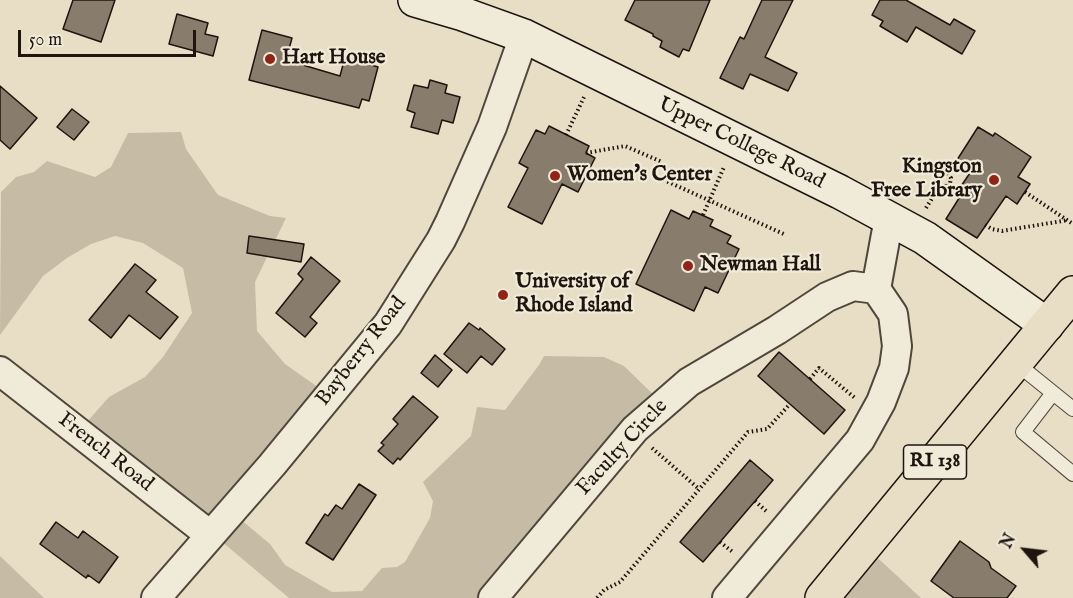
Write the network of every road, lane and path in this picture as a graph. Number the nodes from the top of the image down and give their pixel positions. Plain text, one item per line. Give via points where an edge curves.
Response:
1 (415, 0) edge
2 (524, 36) junction
3 (586, 94) dead end
4 (566, 135) dead end
5 (586, 153) dead end
6 (959, 161) dead end
7 (662, 162) dead end
8 (727, 162) dead end
9 (655, 176) dead end
10 (1025, 192) dead end
11 (710, 201) junction
12 (926, 208) dead end
13 (702, 215) dead end
14 (889, 218) junction
15 (1068, 220) junction
16 (1073, 224) edge
17 (985, 225) dead end
18 (786, 235) dead end
19 (876, 289) junction
20 (1073, 293) edge
21 (1047, 326) junction
22 (1016, 363) junction
23 (0, 371) edge
24 (810, 379) dead end
25 (1053, 393) junction
26 (790, 404) dead end
27 (1073, 409) edge
28 (874, 414) junction
29 (650, 446) dead end
30 (1073, 474) edge
31 (699, 489) junction
32 (210, 535) junction
33 (156, 598) edge
34 (493, 598) edge
35 (597, 598) edge
36 (727, 598) edge
37 (822, 598) edge

1 - 2 street, Upper College Road
2 - 14 street, Upper College Road
2 - 32 street, Bayberry Road via 492,127 450,222 388,324
3 - 4 path
5 - 7 path via 625,146
6 - 12 path via 948,168 950,183 947,187 940,184
8 - 11 path
9 - 11 path
10 - 15 path
11 - 13 path
11 - 18 path
14 - 19 street
14 - 21 street, Upper College Road via 925,238
15 - 16 path
15 - 17 path via 1002,231
19 - 28 street via 893,314 897,346 894,368
19 - 34 street, Faculty Circle via 854,286 826,297 689,382 635,429
20 - 21 main road, RI 138
21 - 22 main road, RI 138
22 - 25 lane
22 - 37 main road, RI 138
23 - 32 street, French Road
24 - 28 path via 819,368
25 - 27 lane
25 - 30 lane via 1023,432
26 - 31 path via 767,429 748,432
28 - 36 street via 860,440
29 - 31 path
31 - 35 path via 620,582 603,590
32 - 33 street, Bayberry Road

